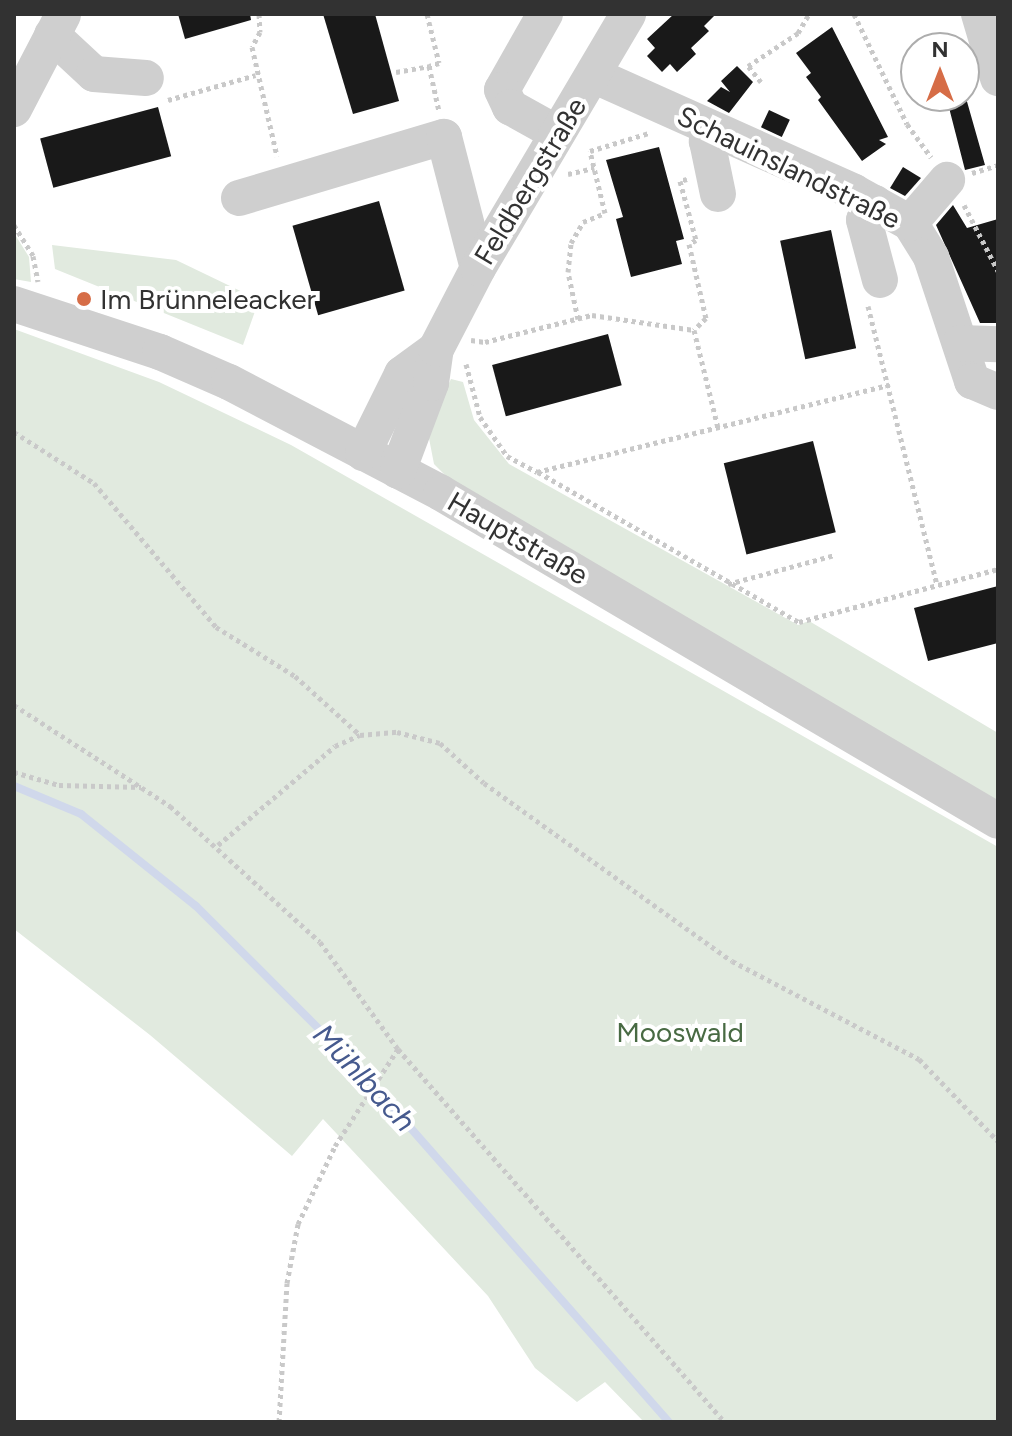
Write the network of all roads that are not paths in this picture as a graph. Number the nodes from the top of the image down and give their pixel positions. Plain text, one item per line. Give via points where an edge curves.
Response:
1 (545, 14) edge
2 (628, 14) edge
3 (979, 14) edge
4 (58, 25) edge
5 (593, 75) junction
6 (998, 78) edge
7 (154, 90) road end
8 (14, 109) edge
9 (713, 130) junction
10 (557, 133) junction
11 (947, 180) road end
12 (715, 184) road end
13 (239, 198) dead end
14 (875, 203) junction
15 (910, 223) junction
16 (478, 268) junction
17 (872, 287) road end
18 (21, 306) edge
19 (440, 343) junction
20 (960, 343) junction
21 (998, 344) edge
22 (998, 392) edge
23 (363, 453) junction
24 (398, 471) junction
25 (998, 821) edge

1 - 10 street via 502,90 510,107
2 - 5 street, Feldbergstraße
3 - 6 street
4 - 7 street via 94,74
4 - 8 street
5 - 9 street, Schauinslandstraße
5 - 10 street, Feldbergstraße
9 - 12 street via 707,141
9 - 14 street, Schauinslandstraße
10 - 16 street, Feldbergstraße
11 - 15 street
13 - 16 street via 444,137
14 - 15 street, Schauinslandstraße
14 - 17 street via 864,220
15 - 20 street, Schauinslandstraße via 931,257
16 - 19 street, Feldbergstraße
18 - 23 street, Hauptstraße via 229,382
19 - 23 street, Feldbergstraße via 402,374
19 - 24 street, Feldbergstraße
20 - 21 street
20 - 22 street, Schauinslandstraße via 972,381
23 - 24 street, Hauptstraße
24 - 25 street, Hauptstraße

